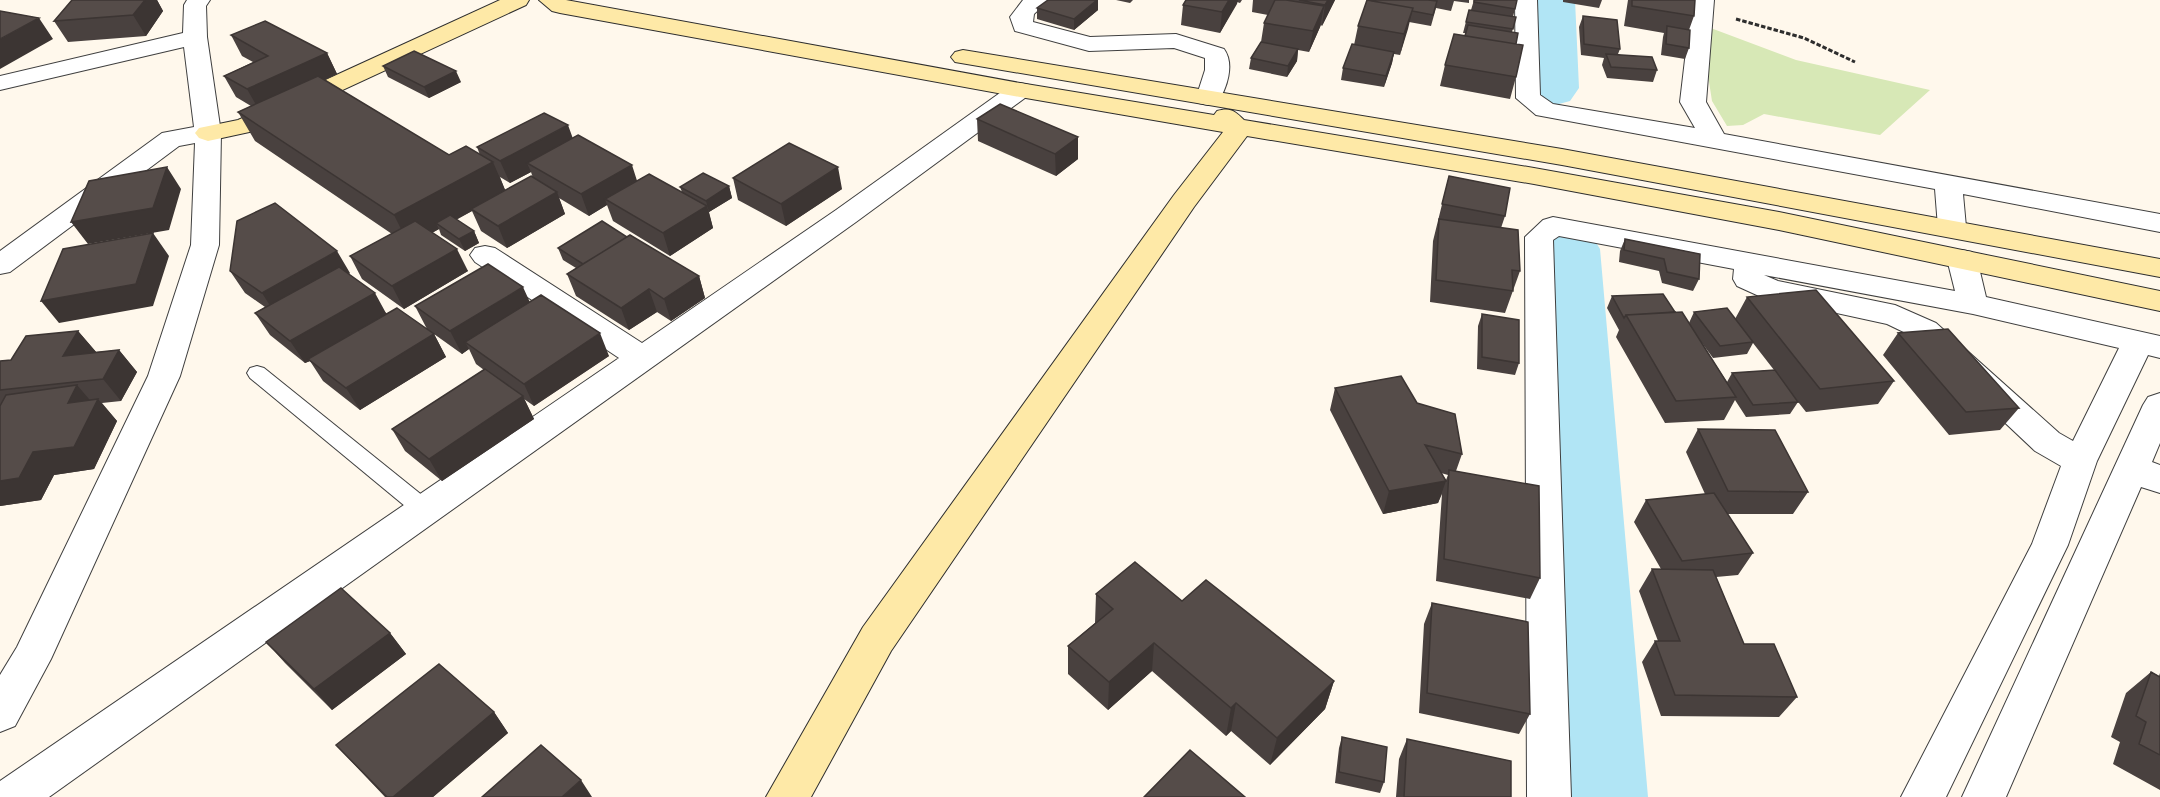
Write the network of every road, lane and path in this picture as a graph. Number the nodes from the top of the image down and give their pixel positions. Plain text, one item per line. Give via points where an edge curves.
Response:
1 (199, 0) edge
2 (518, 0) edge
3 (550, 0) edge
4 (627, 0) edge
5 (1038, 0) edge
6 (1526, 0) edge
7 (1703, 2) edge
8 (195, 37) junction
9 (1855, 62) dead end
10 (0, 83) edge
11 (1020, 90) junction
12 (1208, 98) junction
13 (1239, 129) junction
14 (208, 133) junction
15 (1714, 138) junction
16 (1948, 184) junction
17 (2160, 223) edge
18 (1952, 227) junction
19 (485, 255) dead end
20 (1962, 259) junction
21 (1747, 262) junction
22 (0, 265) edge
23 (2160, 268) edge
24 (2160, 301) edge
25 (1973, 304) junction
26 (2149, 345) edge
27 (642, 358) junction
28 (257, 373) dead end
29 (2160, 405) edge
30 (2080, 461) junction
31 (2146, 474) edge
32 (425, 510) junction
33 (0, 713) edge
34 (13, 797) edge
35 (788, 797) edge
36 (1549, 797) edge
37 (1923, 797) edge
38 (1984, 797) edge

1 - 8 street via 195,4
2 - 14 street via 245,126
3 - 11 street via 560,6
4 - 12 street
5 - 12 street via 1023,12 1023,26 1089,44 1176,41 1216,54 1217,68
6 - 15 street via 1528,98 1545,110
7 - 9 path via 1745,22 1804,38
7 - 15 street via 1694,102
8 - 10 street
8 - 14 street
11 - 13 street
11 - 27 street
12 - 13 street
12 - 18 street
13 - 20 street via 1534,176
13 - 35 street via 1184,201 877,639
14 - 22 street via 171,139
14 - 33 street via 205,245 164,376 31,659
15 - 16 street
16 - 17 street
16 - 18 street
18 - 23 street
19 - 27 street
20 - 24 street
20 - 25 street
21 - 25 street
21 - 30 street via 1748,279 1770,289 1895,315 1925,330 2046,442
21 - 36 street via 1553,226 1539,237
25 - 26 street
26 - 30 street
27 - 32 street
28 - 32 lane
29 - 31 street
30 - 37 street via 2050,545
31 - 38 street via 2081,578
32 - 34 street

